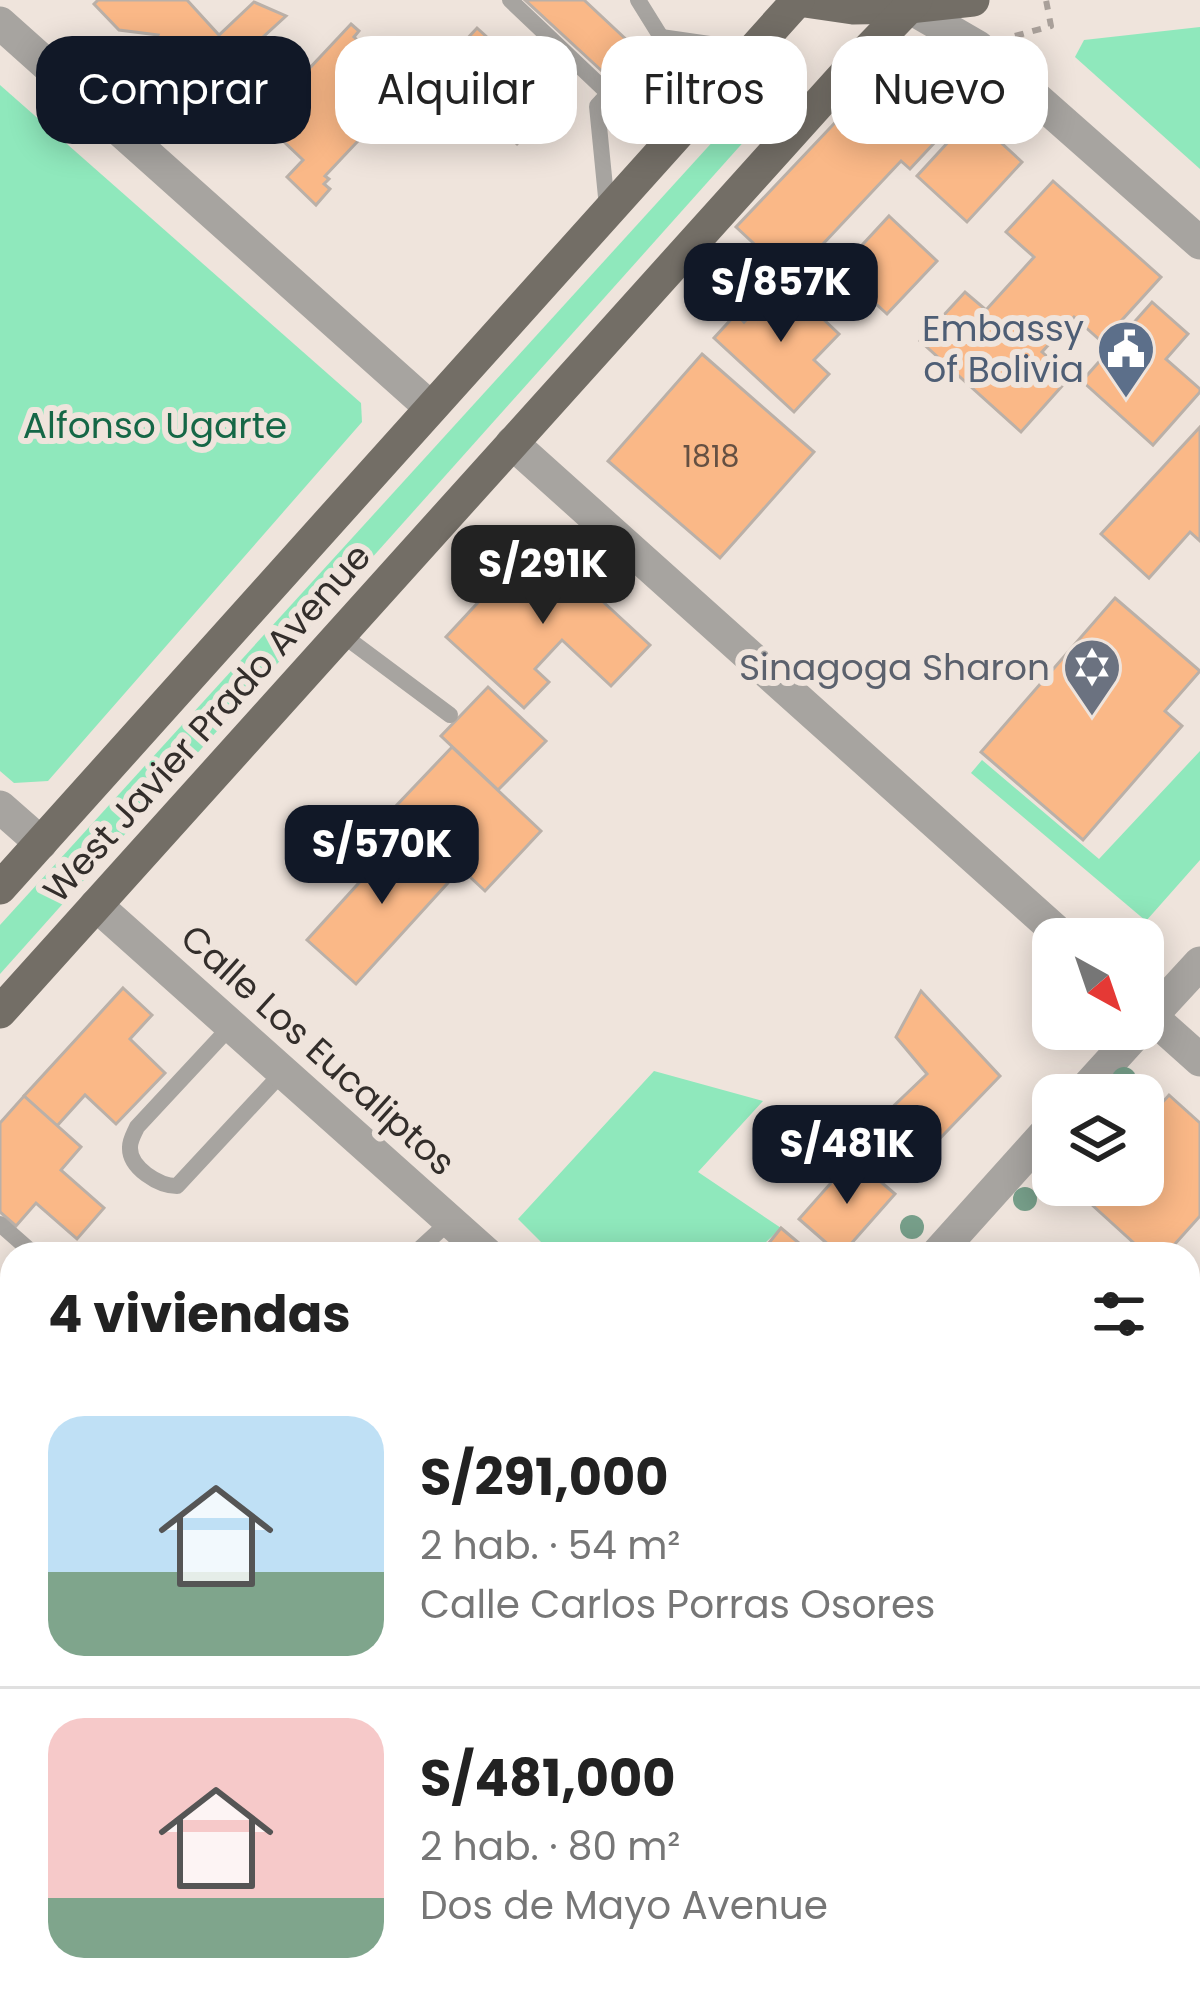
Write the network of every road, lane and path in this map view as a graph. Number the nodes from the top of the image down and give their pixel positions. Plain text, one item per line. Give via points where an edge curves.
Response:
1 (510, 0) edge
2 (638, 0) edge
3 (798, 0) edge
4 (973, 0) edge
5 (1046, 0) edge
6 (912, 4) edge
7 (0, 23) edge
8 (660, 36) edge
9 (765, 36) edge
10 (961, 36) edge
11 (1017, 36) edge
12 (601, 86) edge
13 (601, 102) edge
14 (1048, 109) edge
15 (668, 144) edge
16 (608, 211) junction
17 (1200, 243) edge
18 (431, 408) junction
19 (512, 443) junction
20 (339, 633) junction
21 (450, 715) dead end
22 (0, 807) edge
23 (41, 843) junction
24 (0, 888) edge
25 (96, 904) junction
26 (1042, 918) edge
27 (1200, 963) edge
28 (1164, 1000) edge
29 (0, 1012) edge
30 (231, 1026) junction
31 (1164, 1034) edge
32 (1118, 1050) edge
33 (1200, 1060) edge
34 (283, 1072) junction
35 (1098, 1074) edge
36 (1032, 1149) edge
37 (450, 1221) junction
38 (427, 1242) edge
39 (474, 1242) edge
40 (948, 1242) edge

1 - 12 lane
2 - 8 lane
3 - 6 main road via 853,8
3 - 9 main road, West Javier Prado Avenue
4 - 6 main road
5 - 11 path via 1052,26
6 - 10 street
6 - 19 main road, West Javier Prado Avenue
7 - 18 street
13 - 16 lane
14 - 17 street
15 - 16 main road, West Javier Prado Avenue
16 - 18 main road, West Javier Prado Avenue
18 - 23 main road, West Javier Prado Avenue
19 - 20 main road, West Javier Prado Avenue
19 - 26 street
20 - 21 lane
20 - 25 main road, West Javier Prado Avenue
22 - 23 street
23 - 24 main road, West Javier Prado Avenue
25 - 29 main road, West Javier Prado Avenue
25 - 30 street, Calle Los Eucaliptos
27 - 28 street
30 - 34 street, Calle Los Eucaliptos
30 - 34 lane via 130,1142 130,1154 158,1183 177,1186
31 - 33 street
32 - 35 street
34 - 37 street, Calle Los Eucaliptos
36 - 40 street
37 - 38 lane
37 - 39 street, Calle Los Eucaliptos

